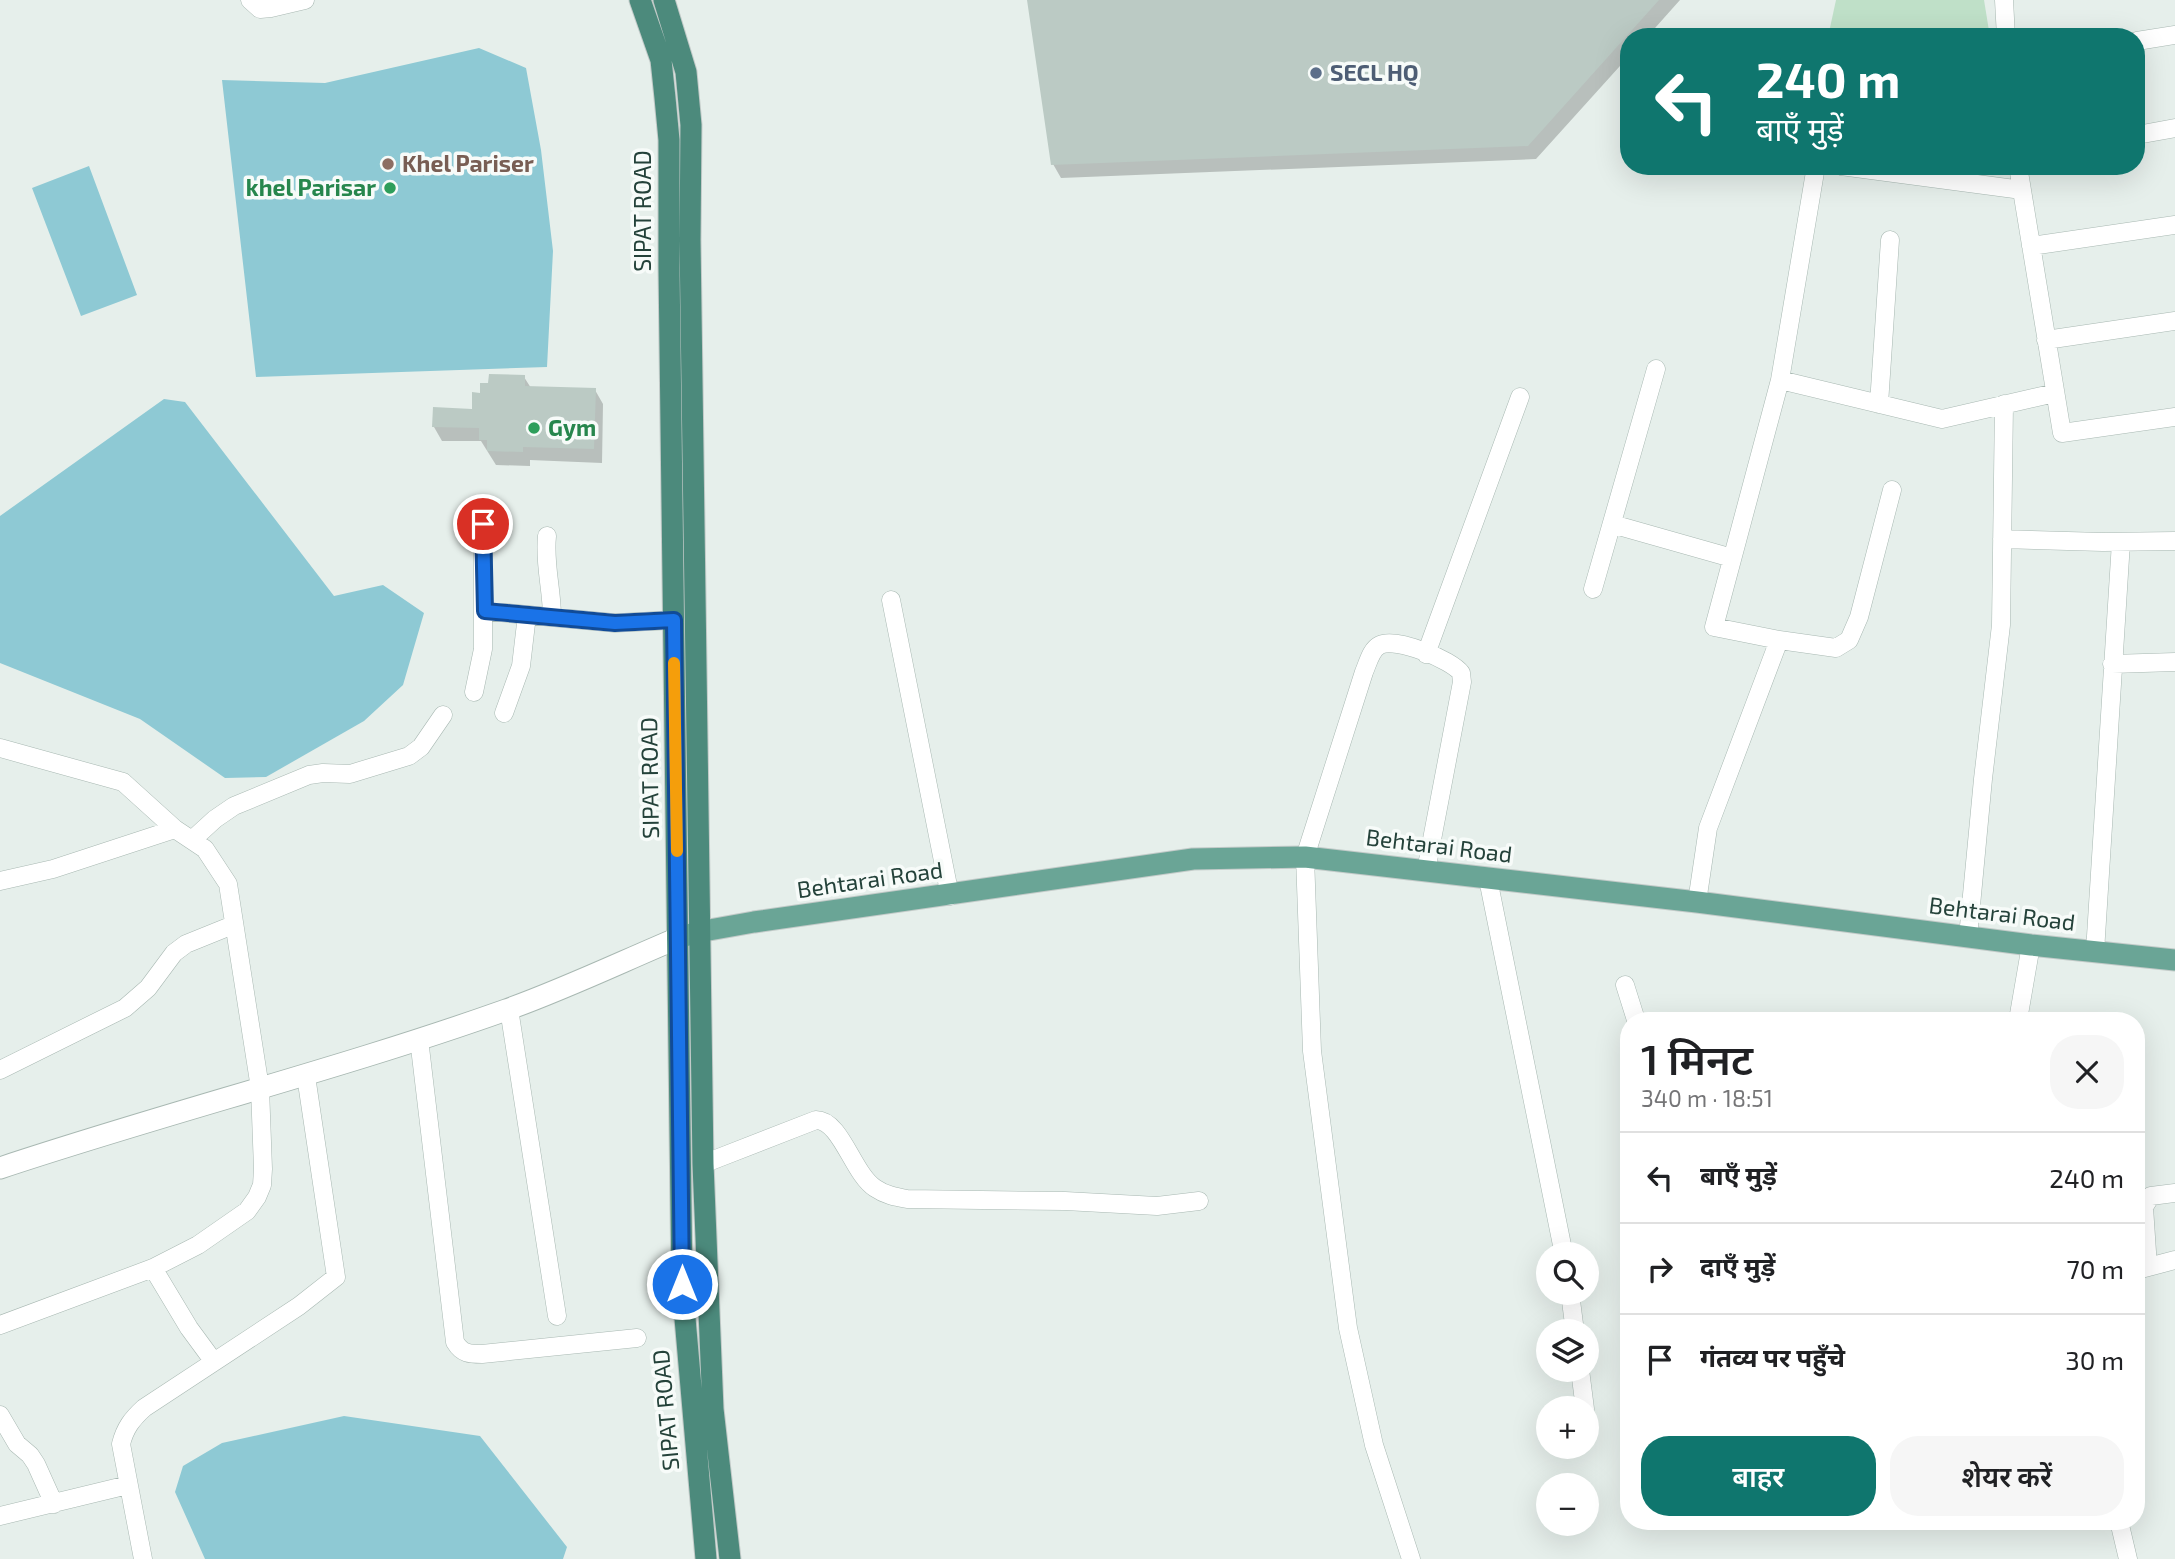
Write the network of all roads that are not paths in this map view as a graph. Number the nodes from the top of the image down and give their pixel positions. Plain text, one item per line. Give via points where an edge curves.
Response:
1 (250, 0) edge
2 (305, 0) edge
3 (640, 0) edge
4 (664, 0) edge
5 (2004, 0) edge
6 (2006, 28) edge
7 (2175, 35) edge
8 (2145, 40) edge
9 (2175, 128) edge
10 (2145, 134) edge
11 (1814, 175) edge
12 (1909, 175) edge
13 (2020, 175) edge
14 (2022, 190) junction
15 (2175, 225) edge
16 (1890, 240) dead end
17 (2031, 246) junction
18 (2175, 321) edge
19 (2046, 340) junction
20 (1656, 369) dead end
21 (1780, 380) junction
22 (2054, 393) junction
23 (1520, 397) dead end
24 (1879, 404) junction
25 (2004, 404) junction
26 (2175, 417) edge
27 (1892, 491) dead end
28 (483, 524) dead end
29 (1612, 524) junction
30 (547, 536) dead end
31 (2001, 538) junction
32 (2120, 541) junction
33 (2175, 541) edge
34 (1732, 558) junction
35 (1593, 589) dead end
36 (891, 600) dead end
37 (485, 611) junction
38 (527, 615) junction
39 (552, 617) junction
40 (674, 620) junction
41 (1779, 640) junction
42 (1426, 654) junction
43 (2175, 662) edge
44 (2112, 664) junction
45 (474, 692) dead end
46 (504, 713) dead end
47 (443, 715) dead end
48 (0, 748) edge
49 (175, 829) junction
50 (192, 840) junction
51 (1305, 857) junction
52 (1426, 872) junction
53 (1488, 878) junction
54 (0, 881) edge
55 (950, 896) junction
56 (1697, 902) junction
57 (233, 925) junction
58 (698, 932) junction
59 (1968, 937) junction
60 (678, 938) junction
61 (2031, 945) junction
62 (2095, 952) junction
63 (2175, 960) edge
64 (1625, 985) dead end
65 (509, 1009) junction
66 (1633, 1012) edge
67 (2019, 1012) edge
68 (419, 1039) junction
69 (0, 1070) edge
70 (306, 1076) junction
71 (260, 1088) junction
72 (702, 1164) junction
73 (0, 1168) edge
74 (2175, 1193) edge
75 (1199, 1200) dead end
76 (2145, 1205) edge
77 (1561, 1242) edge
78 (2175, 1260) edge
79 (153, 1268) junction
80 (2145, 1268) edge
81 (557, 1316) dead end
82 (0, 1325) edge
83 (637, 1338) dead end
84 (214, 1362) junction
85 (0, 1415) edge
86 (128, 1485) junction
87 (54, 1504) junction
88 (0, 1517) edge
89 (2121, 1530) edge
90 (143, 1559) edge
91 (706, 1559) edge
92 (730, 1559) edge
93 (1411, 1559) edge
94 (2128, 1559) edge

1 - 2 street via 260,9
3 - 40 highway, SIPAT ROAD via 661,60 669,141
4 - 58 highway, SIPAT ROAD via 686,72 691,125
5 - 6 street
7 - 8 street
9 - 10 street
11 - 21 street
12 - 14 street
13 - 14 street
14 - 17 street
15 - 17 street
16 - 24 street
17 - 19 street
18 - 19 street
19 - 22 street
20 - 29 street
21 - 24 street
21 - 34 street
22 - 25 street
22 - 26 street via 2062,433
23 - 42 street
24 - 25 street via 1942,419
25 - 31 street
27 - 41 street via 1860,617 1849,640 1836,648
28 - 37 street
29 - 34 street
29 - 35 street
30 - 39 street
31 - 32 street
31 - 59 street via 2001,625
32 - 33 street
32 - 44 street
34 - 41 street via 1714,627
36 - 55 street
37 - 38 street
37 - 45 street
38 - 39 street
38 - 46 street via 521,666
39 - 40 street via 615,623
40 - 60 highway, SIPAT ROAD
41 - 56 street via 1709,828
42 - 51 street via 1403,644 1388,643 1374,650
42 - 52 street via 1454,665 1462,682
43 - 44 street
44 - 62 street
47 - 50 street via 409,756 350,775 309,775 234,806
48 - 49 street via 122,782
49 - 50 street
49 - 54 street via 53,869
50 - 57 street via 205,849 228,884
51 - 52 main road, Behtarai Road
51 - 55 main road, Behtarai Road via 1193,859
51 - 93 street via 1312,1051 1348,1328 1374,1445
52 - 53 main road, Behtarai Road
53 - 56 main road, Behtarai Road
53 - 77 street
55 - 58 main road, Behtarai Road
56 - 59 main road, Behtarai Road
57 - 69 street via 174,953 148,988 125,1008
57 - 71 street
58 - 60 main road, Behtarai Road
58 - 72 highway, SIPAT ROAD
59 - 61 main road, Behtarai Road
60 - 65 street
60 - 91 highway, SIPAT ROAD via 682,1284
61 - 62 main road, Behtarai Road
61 - 67 street
62 - 63 main road, Behtarai Road
64 - 66 street
65 - 68 street
65 - 81 street
68 - 70 street
68 - 83 street via 455,1342 460,1349 482,1354
70 - 71 street
70 - 84 street via 336,1277
71 - 73 street
71 - 79 street via 263,1169 257,1197 230,1225
72 - 75 street via 822,1120 834,1129 866,1180 892,1197 1157,1206
72 - 92 highway, SIPAT ROAD via 713,1409
74 - 76 street via 2151,1196
78 - 80 street
79 - 82 street
79 - 84 street
84 - 86 street via 134,1418 124,1431 121,1444
85 - 87 street via 11,1436 36,1464
86 - 87 street
86 - 90 street
87 - 88 street
89 - 94 street

